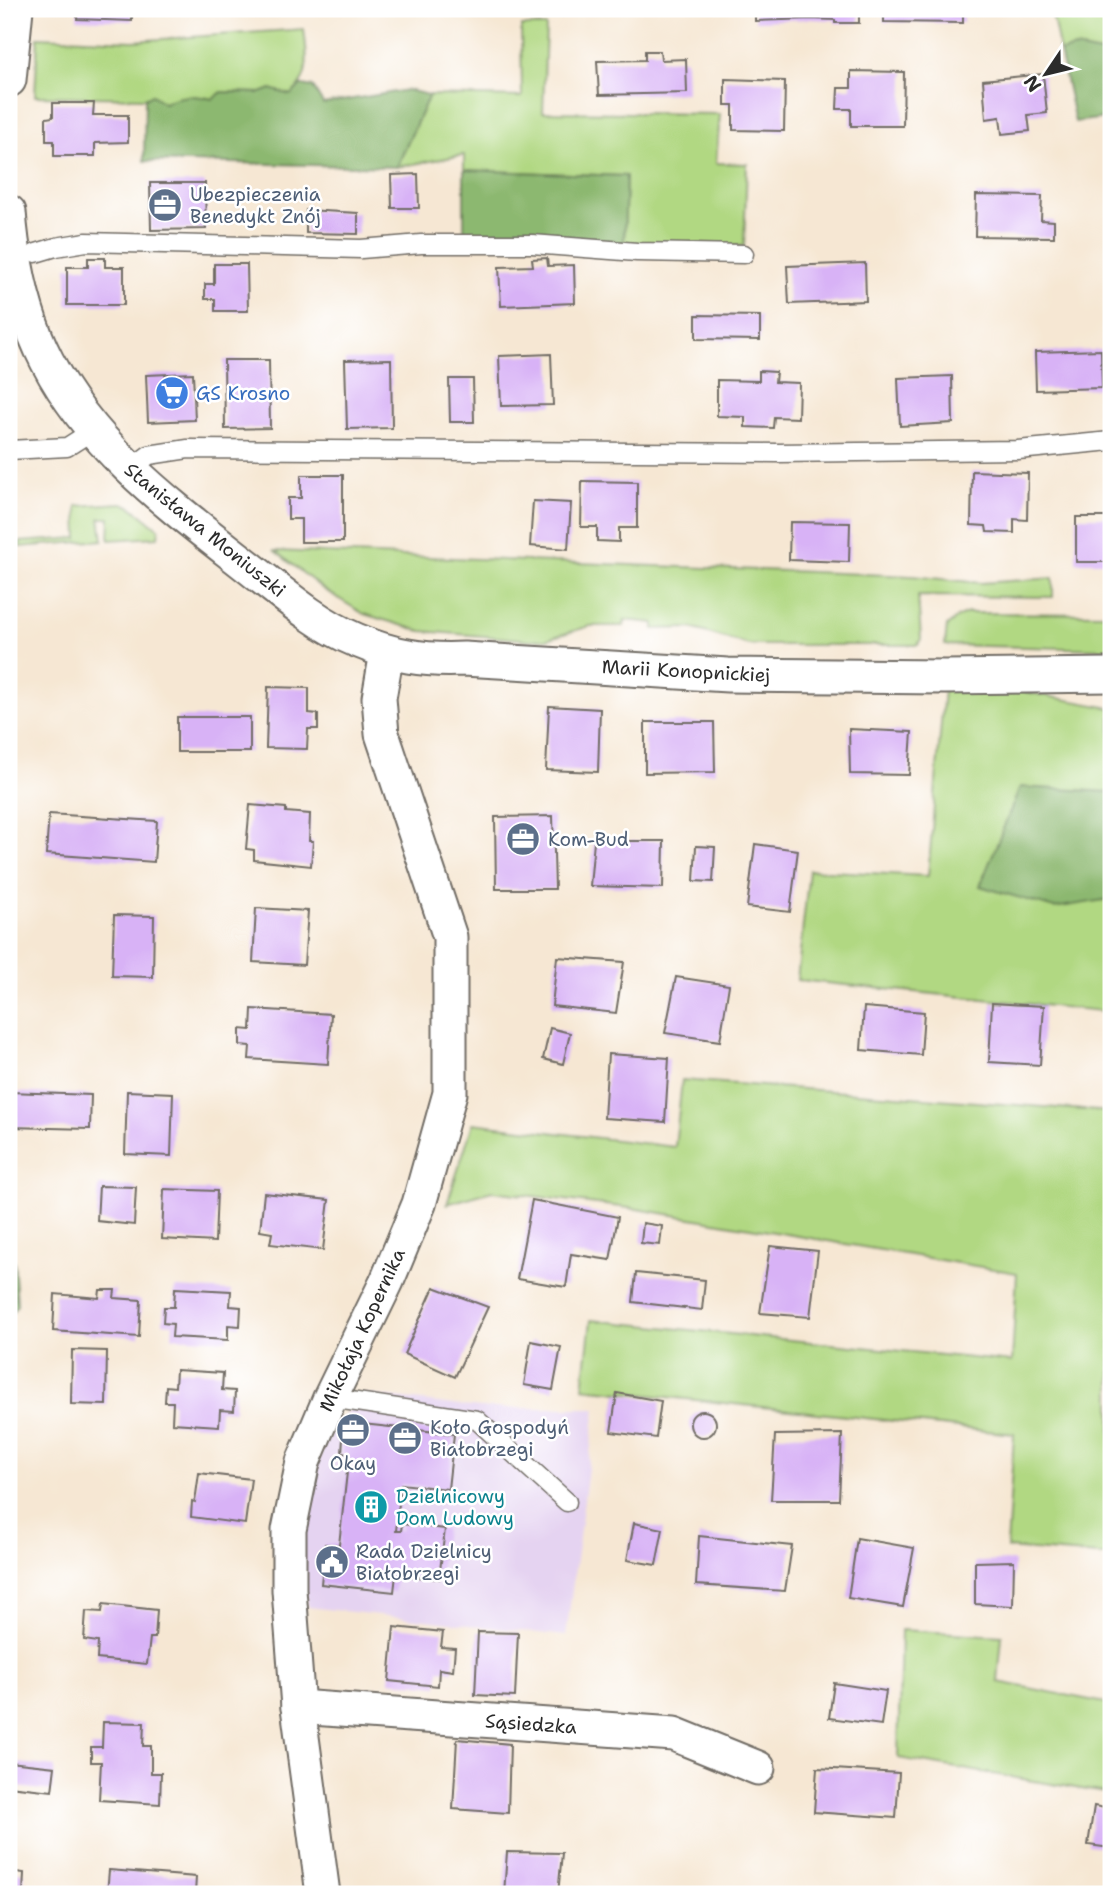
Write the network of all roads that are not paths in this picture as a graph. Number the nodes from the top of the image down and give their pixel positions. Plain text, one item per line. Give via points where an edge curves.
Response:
1 (16, 9) edge
2 (9, 80) edge
3 (9, 212) edge
4 (36, 253) dead end
5 (744, 254) dead end
6 (92, 431) junction
7 (1111, 442) edge
8 (9, 450) edge
9 (129, 470) junction
10 (387, 652) junction
11 (1111, 675) edge
12 (330, 1398) junction
13 (567, 1502) dead end
14 (298, 1707) junction
15 (758, 1768) dead end
16 (323, 1894) edge

1 - 2 street
3 - 6 street, Stanisława Moniuszki via 11,245 30,318 47,361
4 - 5 lane via 86,242 361,249 532,244
6 - 8 lane via 67,447
6 - 9 street, Stanisława Moniuszki
7 - 9 lane via 1018,450 778,453 188,449 149,454
9 - 10 street, Stanisława Moniuszki via 295,603 330,627
10 - 11 street, Marii Konopnickiej via 429,660 728,675
10 - 12 street, Mikołaja Kopernika via 379,698 382,734 450,937 450,1093 419,1204
12 - 13 lane via 477,1420
12 - 14 street, Mikołaja Kopernika via 303,1462 289,1530
14 - 15 street, Sąsiedzka via 674,1734
14 - 16 street, Mikołaja Kopernika

